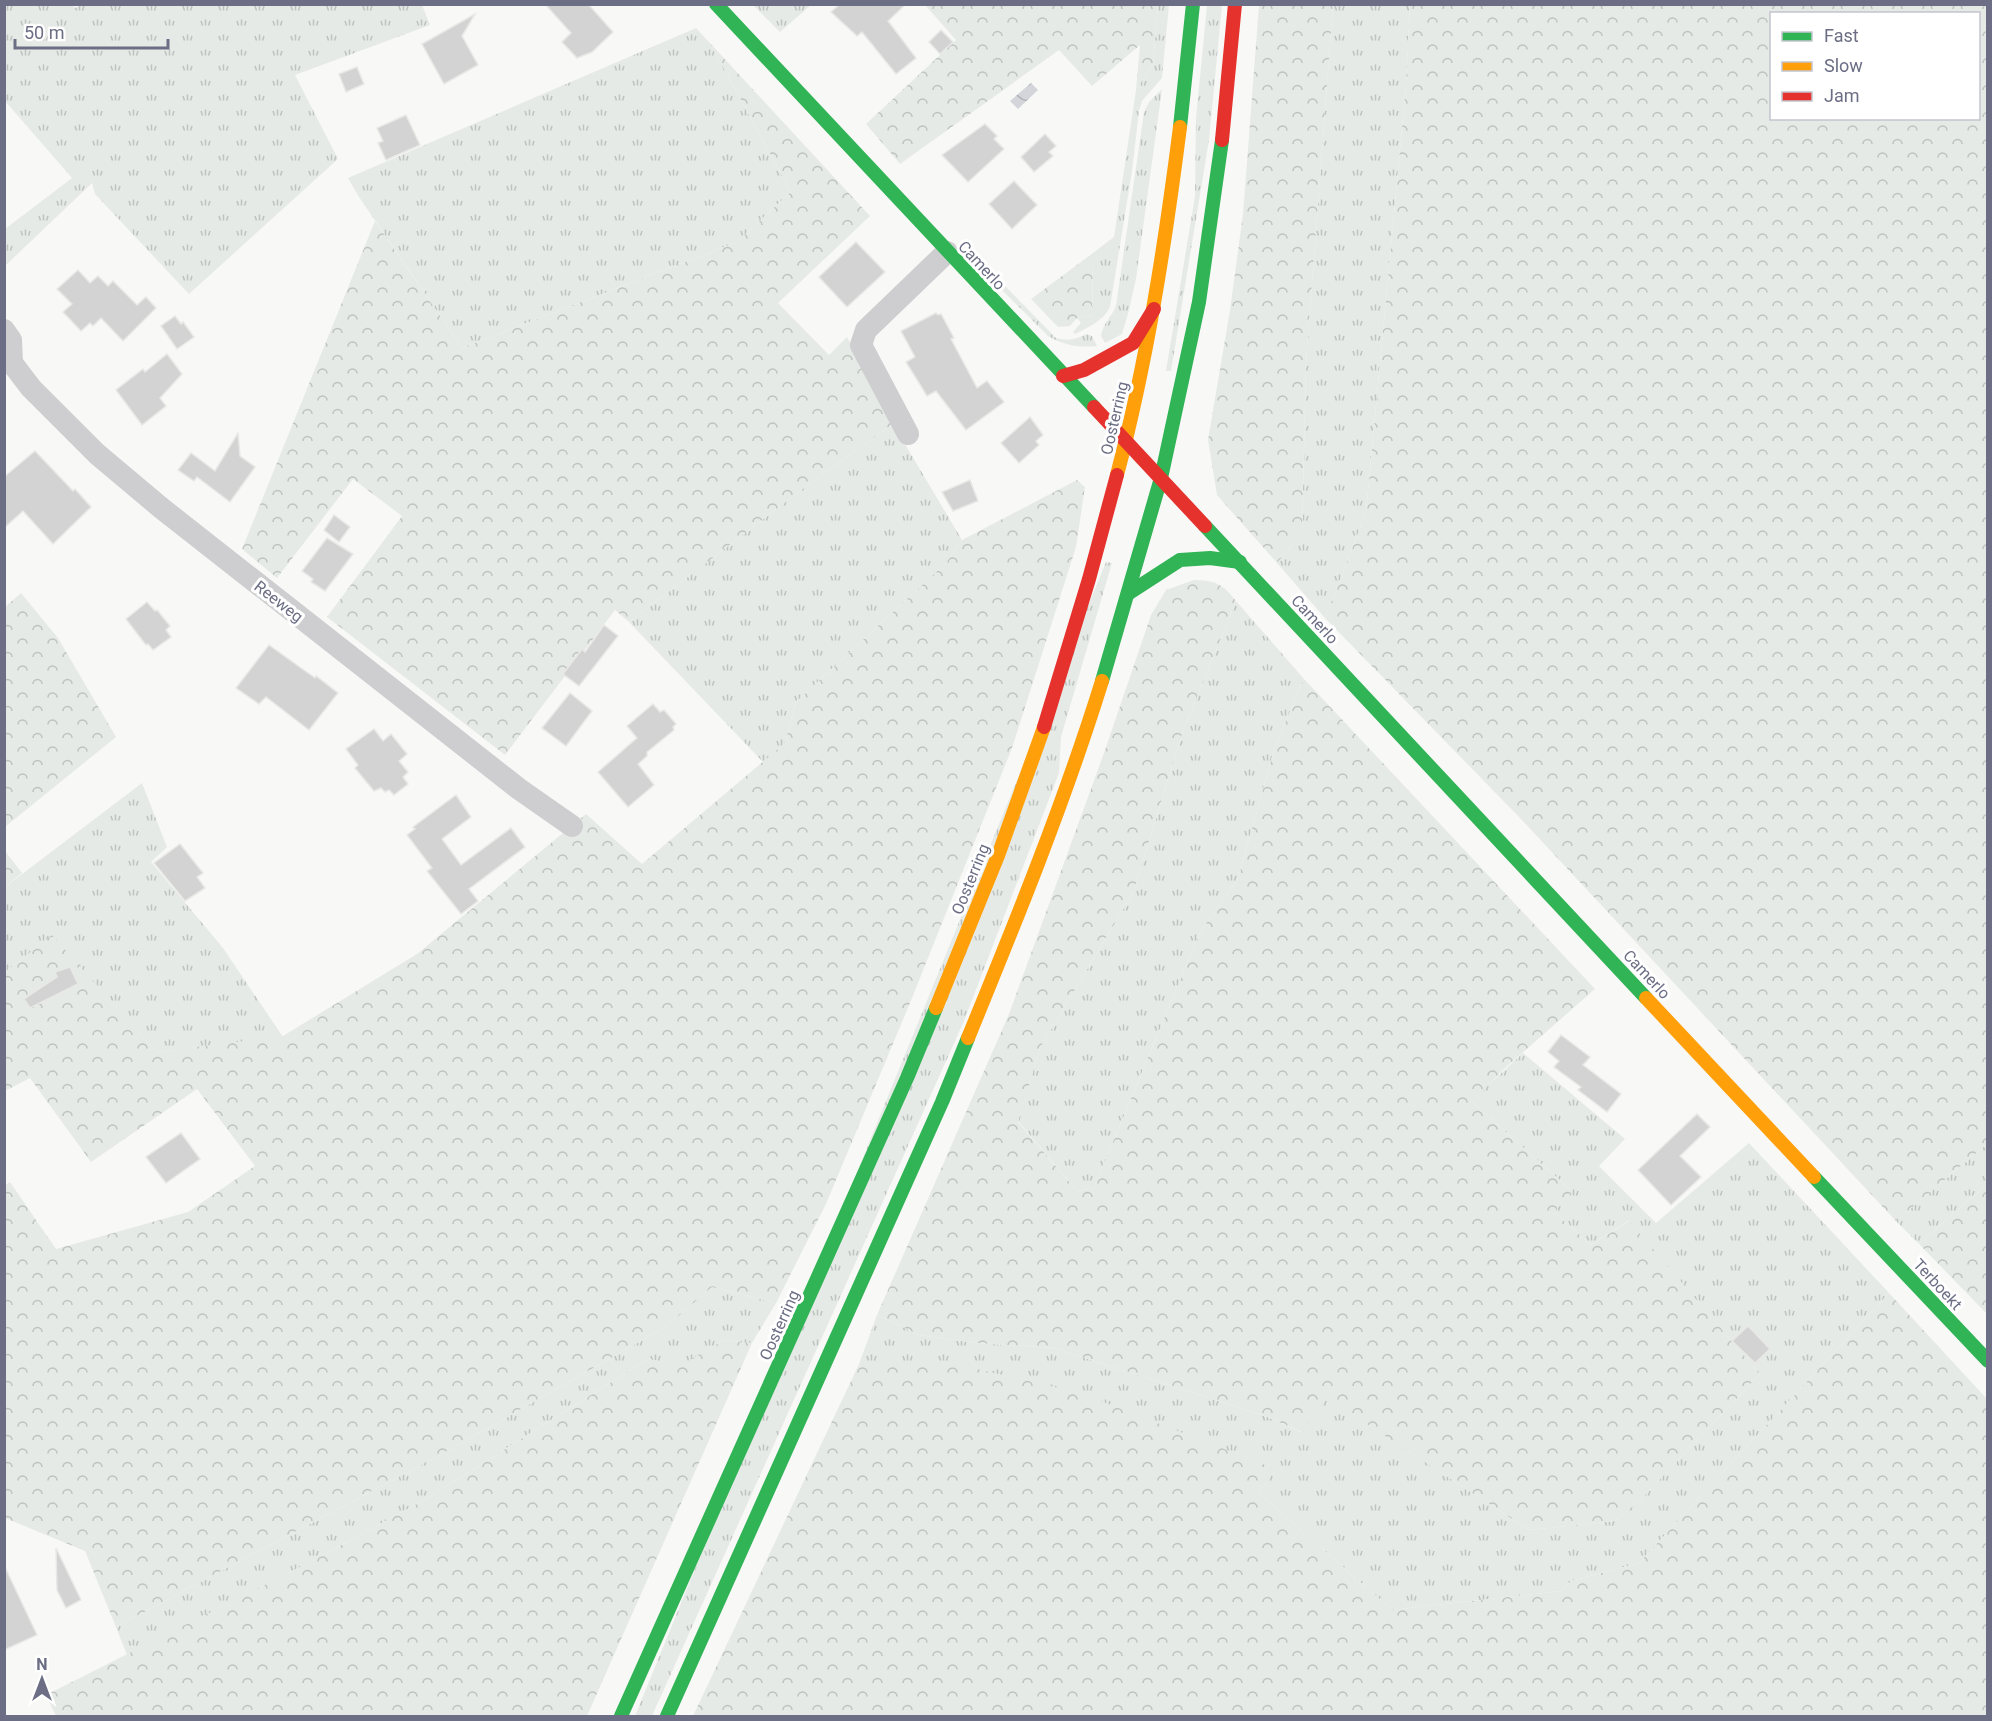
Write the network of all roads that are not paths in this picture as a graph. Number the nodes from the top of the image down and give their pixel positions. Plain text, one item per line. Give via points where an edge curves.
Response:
1 (716, 4) edge
2 (1193, 4) edge
3 (1235, 4) edge
4 (947, 252) junction
5 (1154, 309) junction
6 (4, 330) edge
7 (8, 360) edge
8 (1063, 376) junction
9 (908, 434) dead end
10 (1126, 441) junction
11 (1161, 478) junction
12 (1239, 562) junction
13 (1129, 593) junction
14 (572, 826) dead end
15 (1890, 1256) joint
16 (1988, 1361) edge
17 (621, 1716) edge
18 (667, 1716) edge

1 - 4 main road, Camerlo
2 - 5 main road, Oosterring
3 - 11 main road via 1222,143 1199,302
4 - 8 main road, Camerlo
4 - 9 street via 866,330 861,345
5 - 8 main road via 1133,343 1084,370
5 - 10 main road, Oosterring
6 - 7 street via 11,340
7 - 14 street, Reeweg via 97,454 160,507 510,782
8 - 10 main road, Camerlo
10 - 11 main road, Camerlo
10 - 17 main road, Oosterring via 1041,736 999,853 890,1117
11 - 12 main road, Camerlo
11 - 13 main road
12 - 13 main road via 1210,558 1180,560
12 - 15 main road, Camerlo
13 - 18 main road via 1086,732 1038,866 942,1102
15 - 16 main road, Terboekt

